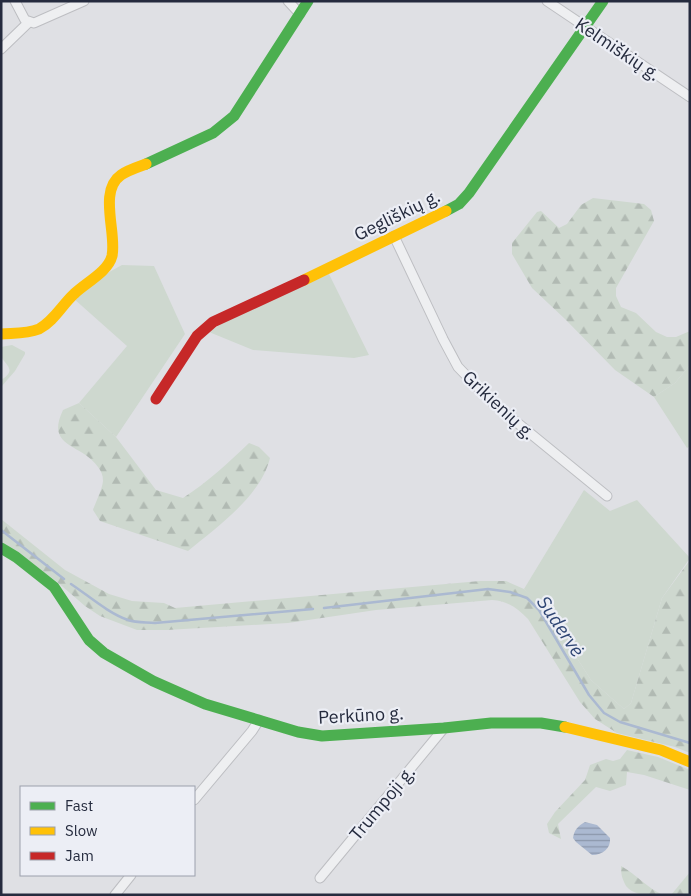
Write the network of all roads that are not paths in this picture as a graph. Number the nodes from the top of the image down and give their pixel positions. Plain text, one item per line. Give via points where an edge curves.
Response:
1 (15, 1) edge
2 (84, 1) edge
3 (288, 1) edge
4 (308, 1) edge
5 (547, 1) edge
6 (603, 1) edge
7 (300, 14) junction
8 (29, 22) junction
9 (585, 27) junction
10 (1, 50) edge
11 (690, 97) edge
12 (394, 236) junction
13 (1, 334) edge
14 (156, 399) dead end
15 (607, 496) dead end
16 (1, 548) edge
17 (259, 720) junction
18 (444, 728) junction
19 (690, 762) edge
20 (195, 799) edge
21 (131, 876) edge
22 (320, 878) dead end
23 (115, 895) edge

1 - 8 street
2 - 8 street via 39,23
3 - 7 street
4 - 7 street
5 - 9 street, Kelmiškių g.
6 - 9 street, Gegliškių g.
7 - 13 street via 234,116 223,126 115,180 110,194 113,250 106,266 37,329
8 - 10 street
9 - 11 street, Kelmiškių g.
9 - 12 street, Gegliškių g. via 459,204
12 - 14 street, Gegliškių g. via 213,322 197,336
12 - 15 street, Grikienių g. via 458,367 492,402
16 - 17 street, Perkūno g. via 54,587 89,640 104,653 153,681 205,704
17 - 18 street, Perkūno g. via 322,736
17 - 20 street
18 - 19 street, Perkūno g. via 518,722 556,725 661,750
18 - 22 street, Trumpoji g.
21 - 23 street

